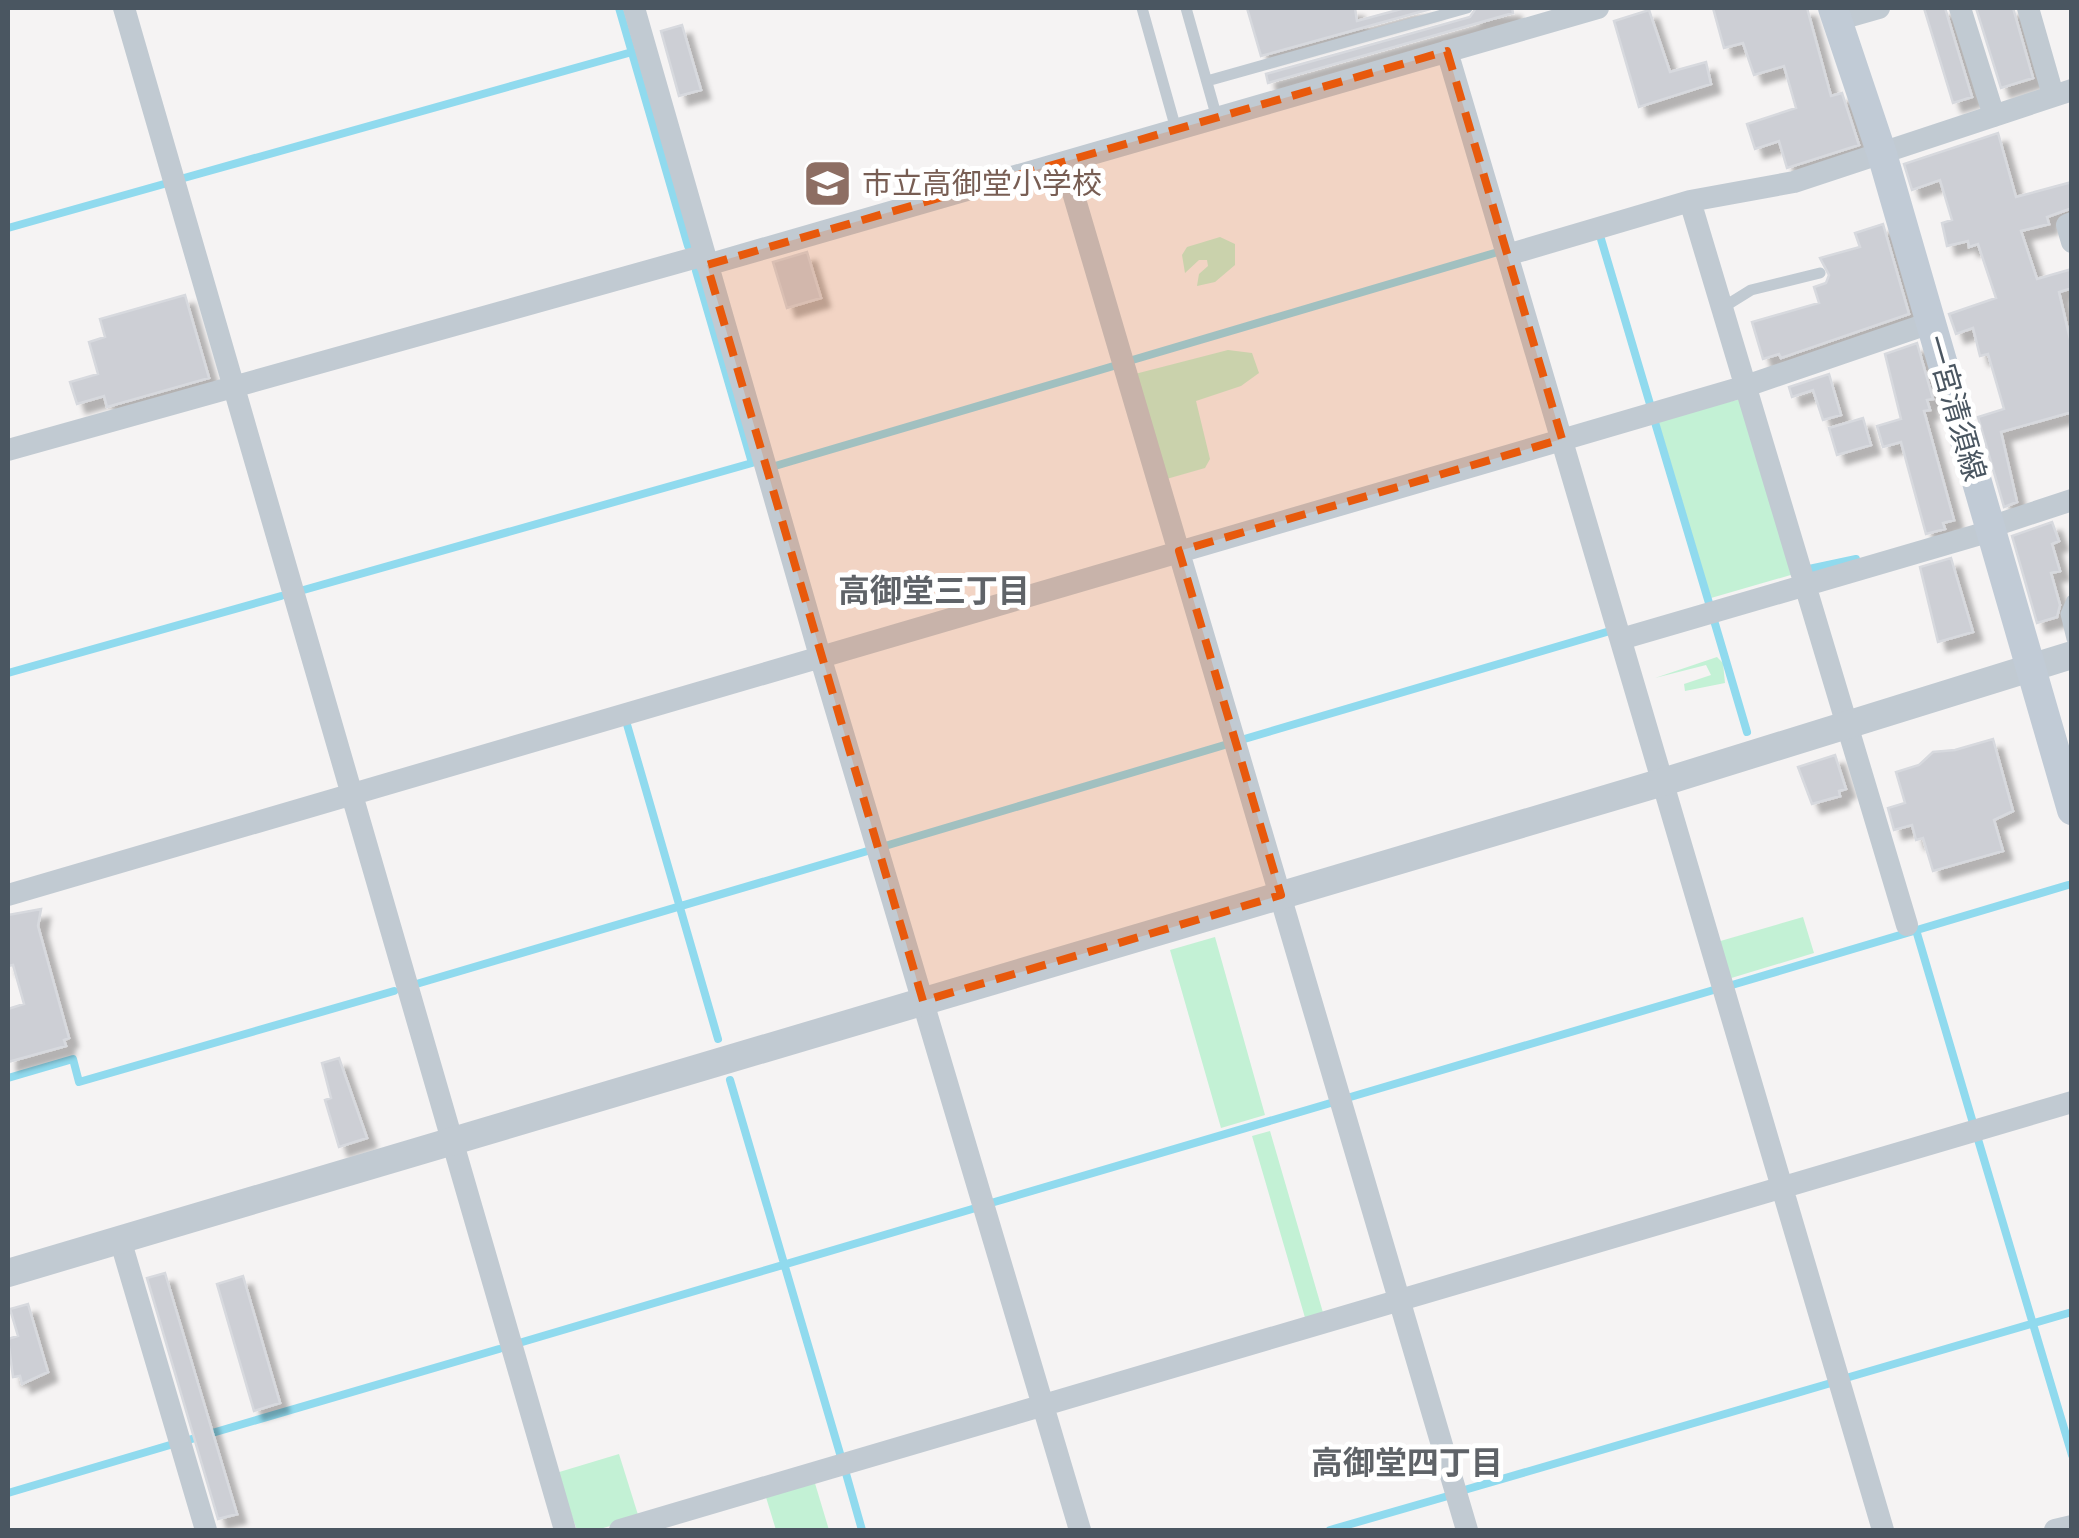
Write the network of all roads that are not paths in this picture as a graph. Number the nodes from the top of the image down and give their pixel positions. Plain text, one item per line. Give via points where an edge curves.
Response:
1 (124, 8) edge
2 (634, 8) edge
3 (1142, 8) edge
4 (1186, 8) edge
5 (1467, 8) edge
6 (1598, 8) edge
7 (1879, 8) edge
8 (1960, 8) edge
9 (2028, 8) edge
10 (1835, 14) edge
11 (1447, 51) junction
12 (1207, 81) junction
13 (2062, 93) edge
14 (1994, 116) junction
15 (1217, 118) junction
16 (1176, 129) junction
17 (1882, 154) junction
18 (1064, 162) junction
19 (1690, 201) junction
20 (2072, 223) edge
21 (2072, 242) edge
22 (1507, 255) junction
23 (706, 260) junction
24 (1820, 273) dead end
25 (1722, 308) junction
26 (1930, 323) junction
27 (1746, 386) junction
28 (230, 387) junction
29 (1562, 439) junction
30 (8, 450) edge
31 (2072, 500) edge
32 (1990, 529) junction
33 (1179, 551) junction
34 (1805, 584) junction
35 (2072, 600) edge
36 (1620, 639) junction
37 (2072, 639) edge
38 (2072, 655) edge
39 (820, 656) junction
40 (2030, 666) junction
41 (1847, 724) junction
42 (1663, 782) junction
43 (350, 796) junction
44 (2072, 810) edge
45 (8, 895) edge
46 (1281, 895) junction
47 (1907, 925) dead end
48 (923, 1000) junction
49 (2072, 1102) edge
50 (450, 1140) junction
51 (1782, 1188) junction
52 (120, 1239) junction
53 (8, 1273) edge
54 (1398, 1301) junction
55 (1043, 1406) junction
56 (2072, 1526) edge
57 (206, 1530) edge
58 (565, 1530) edge
59 (620, 1530) edge
60 (1080, 1530) edge
61 (1466, 1530) edge
62 (1883, 1530) edge
63 (2055, 1530) edge

1 - 28 street
2 - 23 street
3 - 16 lane
4 - 12 lane
5 - 12 lane
6 - 11 street
7 - 10 street
8 - 14 street
9 - 13 street
10 - 17 main road, 一宮清須線
11 - 15 street
11 - 22 street
12 - 15 lane
13 - 14 street
14 - 17 street
15 - 16 street
16 - 18 street
17 - 19 street via 1794,182
17 - 26 main road, 一宮清須線
18 - 23 street
18 - 33 street
19 - 22 street
19 - 25 street
20 - 21 street
22 - 29 street
23 - 28 street
23 - 39 street
24 - 25 lane via 1750,290
25 - 27 street
26 - 27 street
26 - 32 main road, 一宮清須線
27 - 29 street
27 - 34 street
28 - 30 street
28 - 43 street
29 - 33 street
29 - 36 street
31 - 32 street
32 - 34 street
32 - 40 main road, 一宮清須線
33 - 39 street
33 - 46 street
34 - 36 street
34 - 41 street
35 - 37 lane via 2066,614
36 - 42 street
38 - 40 street
39 - 43 street
39 - 48 street
40 - 41 street
40 - 44 main road, 一宮清須線
41 - 42 street
41 - 47 street
42 - 46 street
42 - 51 street
43 - 45 street
43 - 50 street
46 - 48 street
46 - 54 street
48 - 50 street
48 - 55 street
49 - 51 street
50 - 52 street
50 - 58 street
51 - 54 street
51 - 62 street
52 - 53 street
52 - 57 street
54 - 55 street
54 - 61 street
55 - 59 street
55 - 60 street
56 - 63 street

